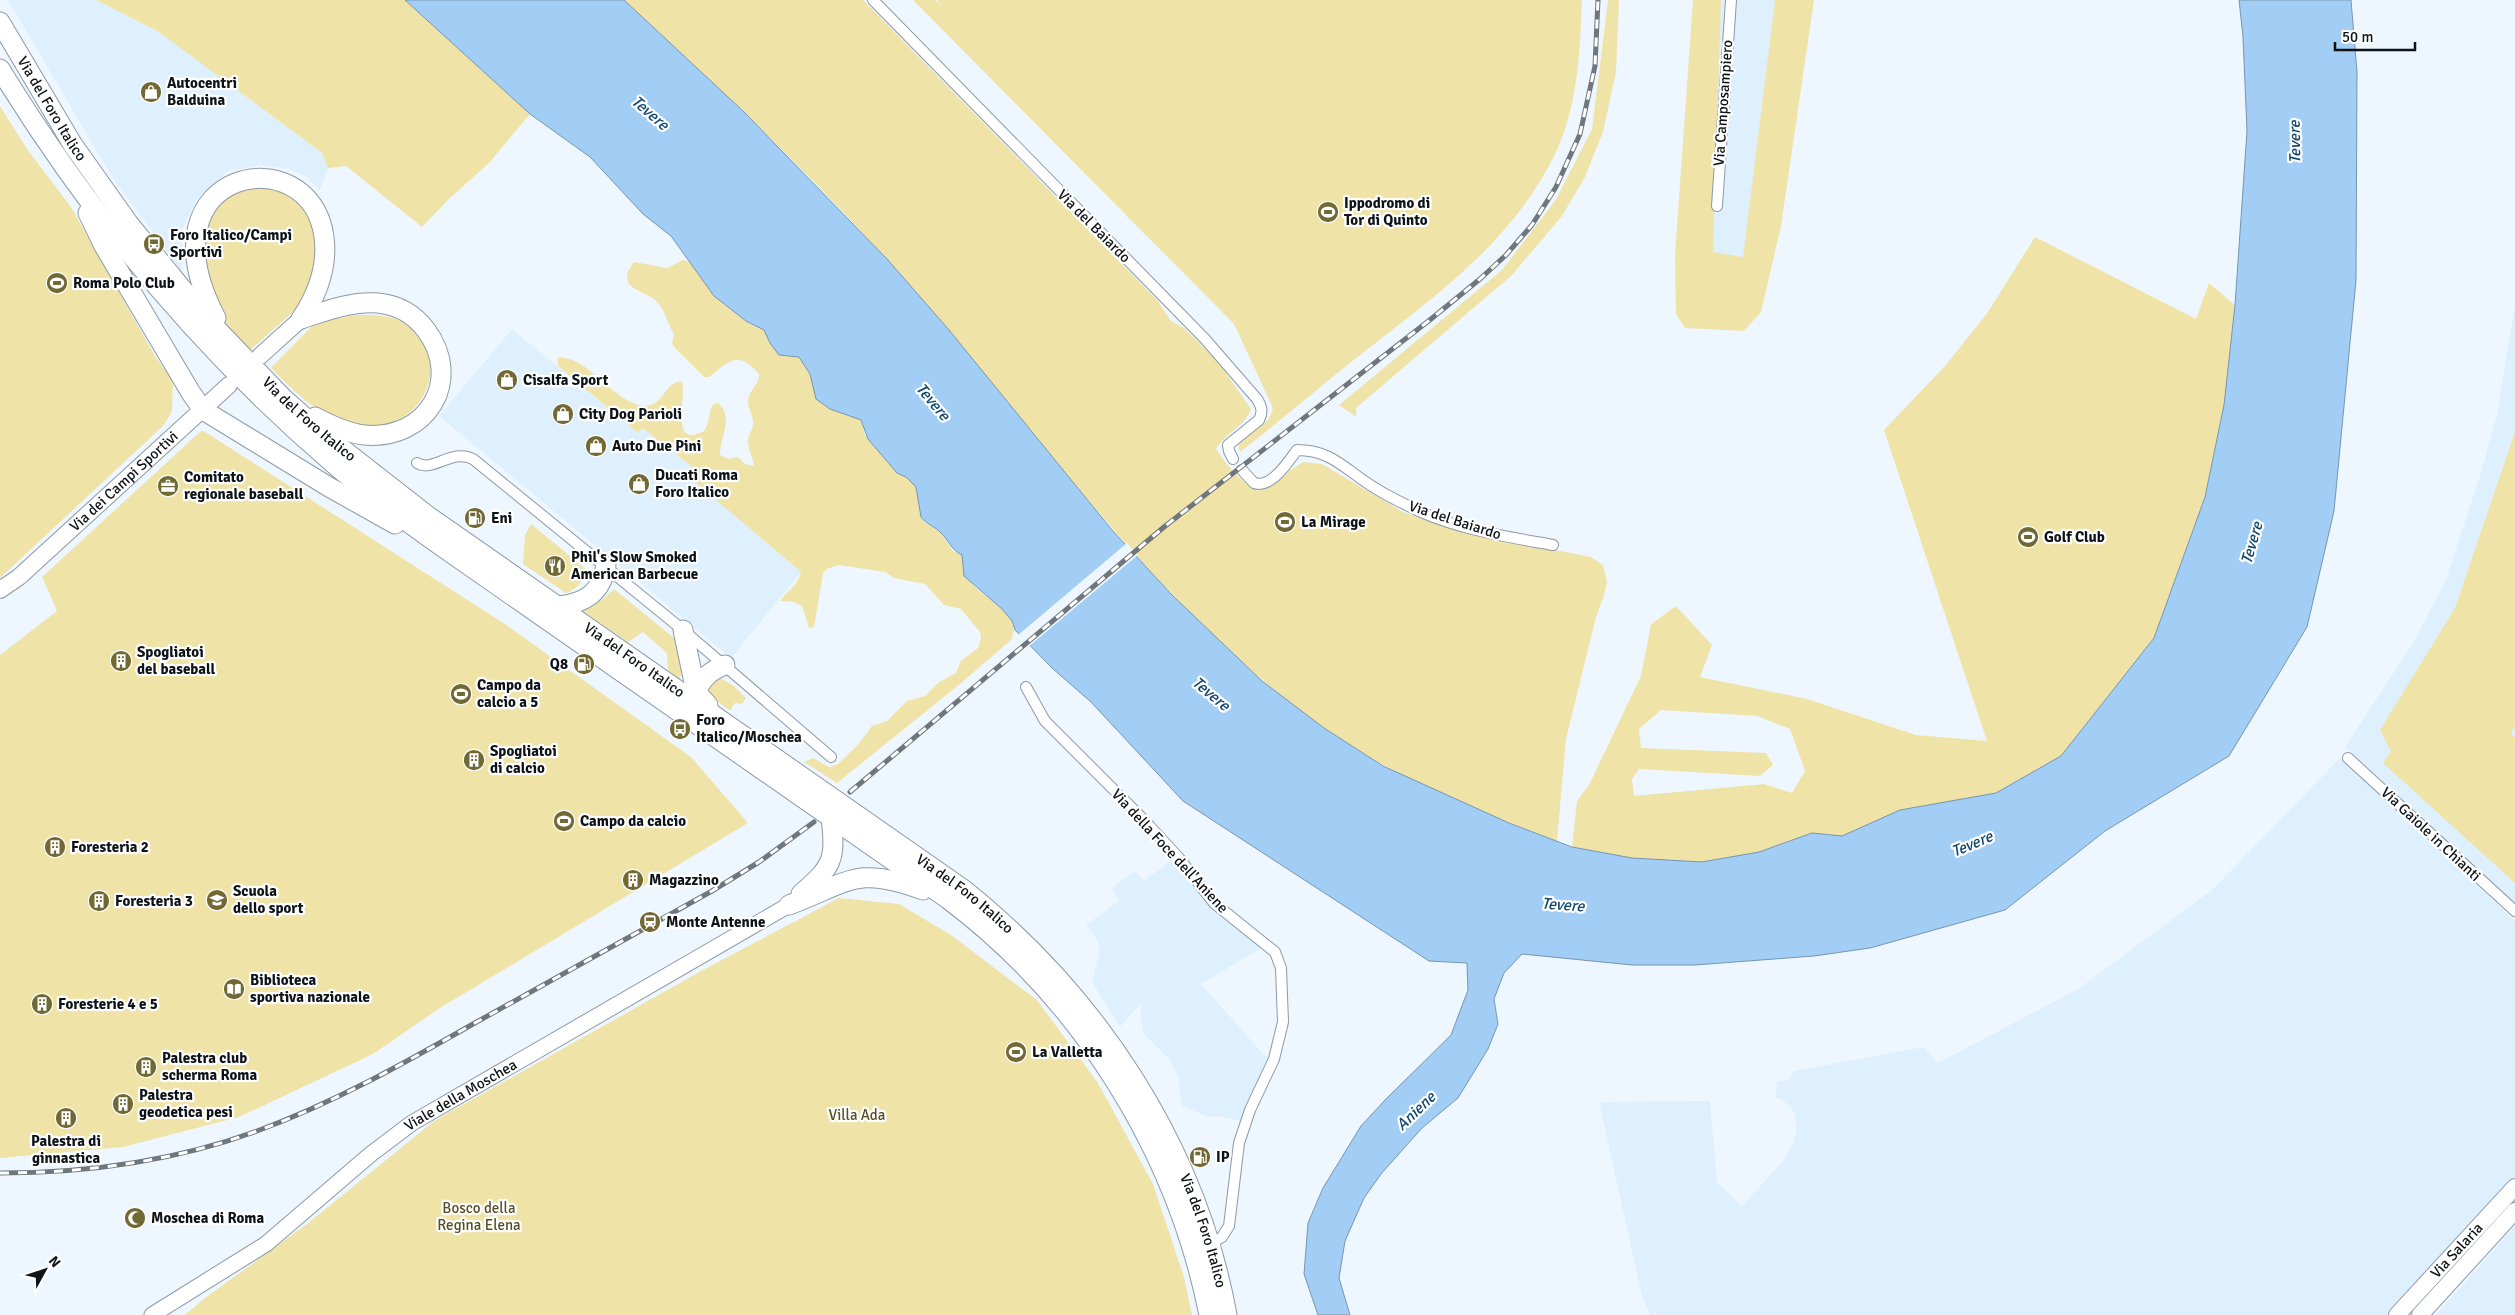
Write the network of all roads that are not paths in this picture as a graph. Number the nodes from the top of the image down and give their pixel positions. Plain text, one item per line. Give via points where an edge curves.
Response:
1 (873, 0) edge
2 (1730, 0) edge
3 (2, 28) edge
4 (0, 70) edge
5 (64, 164) junction
6 (1718, 206) dead end
7 (301, 319) junction
8 (240, 354) junction
9 (260, 356) dead end
10 (229, 385) dead end
11 (285, 400) junction
12 (204, 410) junction
13 (1233, 459) dead end
14 (417, 463) dead end
15 (1242, 470) dead end
16 (1553, 545) dead end
17 (451, 554) junction
18 (606, 566) junction
19 (19, 577) junction
20 (0, 590) edge
21 (0, 599) edge
22 (559, 606) junction
23 (683, 630) junction
24 (725, 665) junction
25 (1026, 687) dead end
26 (696, 692) junction
27 (737, 732) junction
28 (831, 757) dead end
29 (2348, 758) dead end
30 (831, 818) junction
31 (948, 900) junction
32 (789, 905) junction
33 (2515, 911) edge
34 (2515, 1187) edge
35 (2515, 1211) edge
36 (1209, 1246) junction
37 (181, 1298) junction
38 (152, 1315) edge
39 (163, 1315) edge
40 (1209, 1315) edge
41 (1227, 1315) edge
42 (2397, 1315) edge
43 (2420, 1315) edge

1 - 13 street, Via del Baiardo via 1206,339 1253,394 1262,407 1261,416 1228,445
2 - 6 street, Via Camposampiero
3 - 8 highway, Via del Foro Italico via 62,129 98,182 165,270
4 - 5 highway, Via del Foro Italico
5 - 12 highway via 104,246
5 - 17 highway, Via del Foro Italico via 158,288 246,382 334,464
7 - 8 highway via 313,301 325,260 324,232 316,211 300,192 278,181 256,179 228,185 210,200 201,215 195,258 203,292
7 - 9 main road
7 - 11 highway via 350,304 378,303 398,307 419,321 433,339 443,377 438,394 427,412 410,426 390,433 366,435 340,429
8 - 11 highway, Via del Foro Italico
10 - 12 main road, Via dei Campi Sportivi
11 - 22 highway, Via del Foro Italico via 390,488
12 - 17 highway via 364,508
12 - 19 main road, Via dei Campi Sportivi
14 - 18 street via 427,465 458,455 470,458
15 - 16 street, Via del Baiardo via 1254,483 1262,484 1272,478 1297,450 1313,450 1328,455 1375,488 1421,512 1477,530
17 - 30 highway, Via del Foro Italico
18 - 22 highway via 603,581 596,591 571,604
18 - 23 street
19 - 20 main road, Via dei Campi Sportivi
19 - 21 main road, Via dei Campi Sportivi
22 - 27 highway, Via del Foro Italico
23 - 24 street
23 - 26 highway
24 - 26 highway via 710,672
24 - 28 street
25 - 36 street, Via della Foce dell'Aniene via 1045,721 1144,820 1214,902 1275,952 1281,968 1283,1022 1274,1059 1250,1110 1240,1143 1229,1226 1222,1237
26 - 27 highway
27 - 36 highway, Via del Foro Italico via 963,889 1006,925 1060,978 1106,1036 1146,1099 1190,1192
29 - 33 street, Via Gaiole in Chianti
30 - 31 highway, Via del Foro Italico
30 - 32 highway via 834,845 831,861 820,878
31 - 32 highway via 902,883 868,877 841,882
31 - 40 highway, Via del Foro Italico via 988,931 1044,986 1114,1078 1174,1198
32 - 37 street, Viale della Moschea via 412,1123 266,1244
34 - 42 main road, Via Salaria
35 - 43 main road, Via Salaria
36 - 41 highway, Via del Foro Italico
37 - 38 street, Viale della Moschea
37 - 39 street

